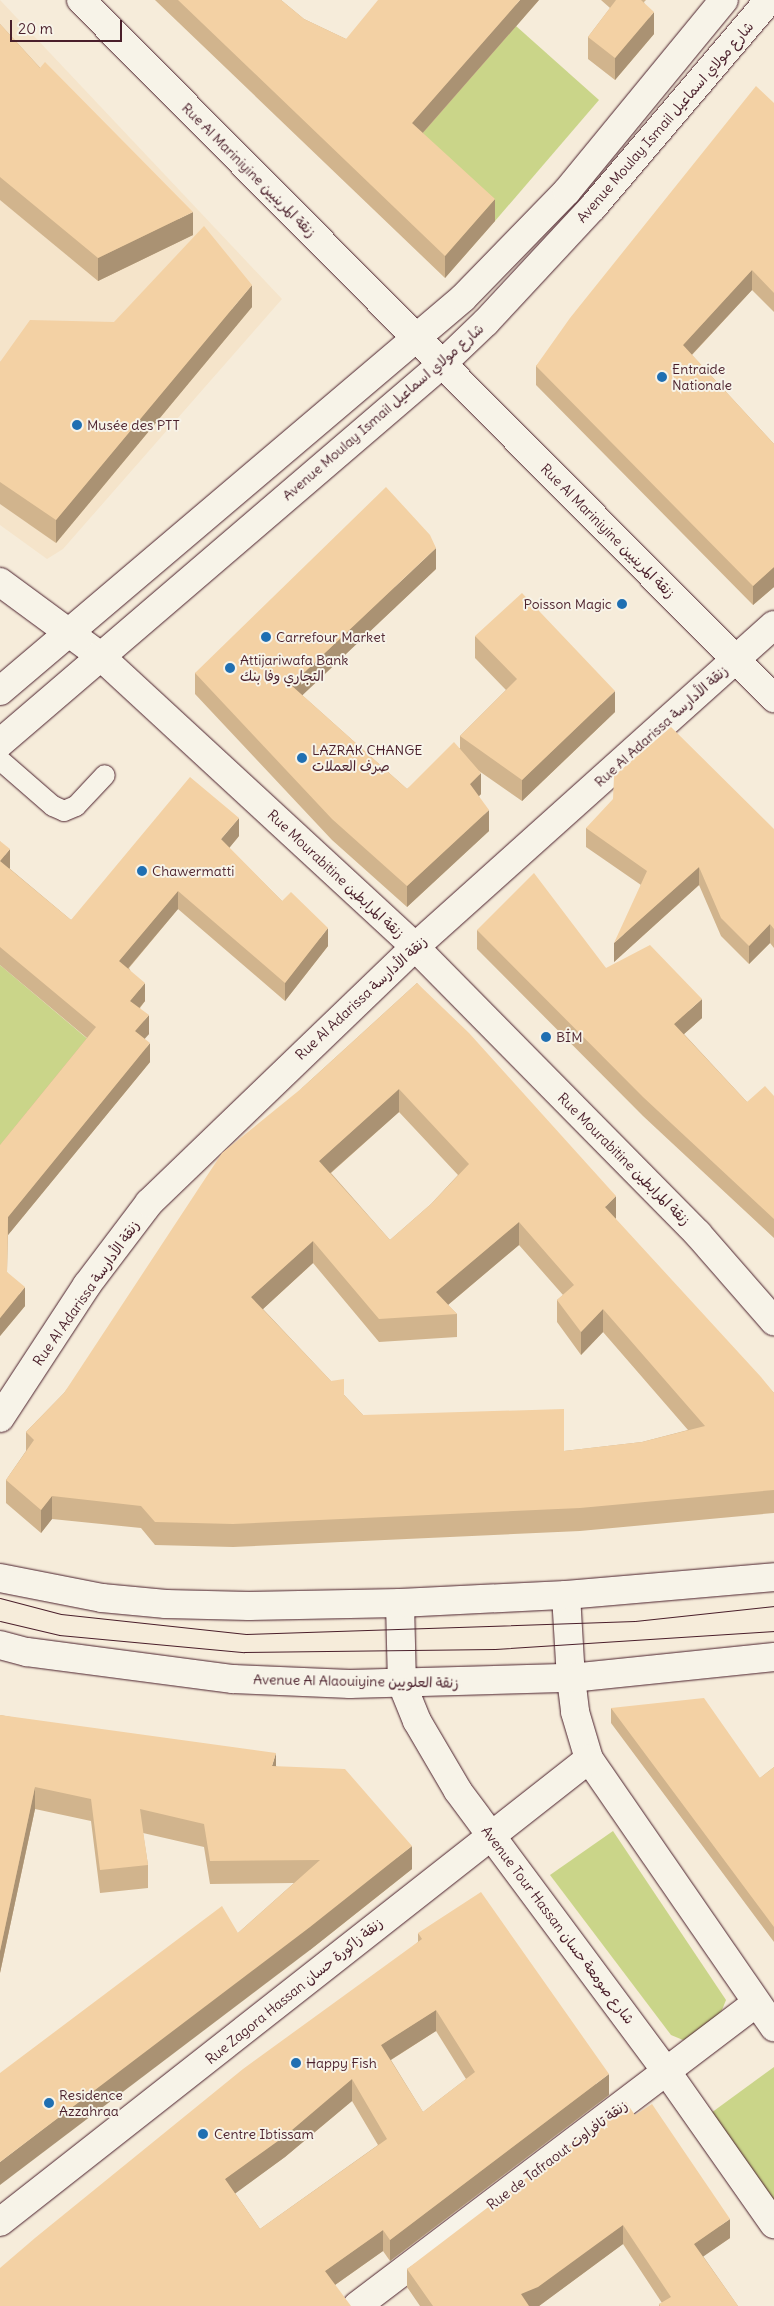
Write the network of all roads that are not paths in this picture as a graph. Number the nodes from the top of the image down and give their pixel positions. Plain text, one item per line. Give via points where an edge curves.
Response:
1 (81, 0) edge
2 (724, 0) edge
3 (769, 0) edge
4 (417, 340) junction
5 (441, 365) junction
6 (0, 582) edge
7 (774, 625) edge
8 (69, 631) junction
9 (99, 655) junction
10 (736, 659) junction
11 (0, 692) edge
12 (774, 698) edge
13 (0, 743) edge
14 (0, 760) edge
15 (105, 775) dead end
16 (415, 947) junction
17 (774, 1321) edge
18 (0, 1418) edge
19 (774, 1577) edge
20 (0, 1578) edge
21 (566, 1594) junction
22 (400, 1603) junction
23 (0, 1645) edge
24 (774, 1657) edge
25 (571, 1678) junction
26 (402, 1684) junction
27 (588, 1759) junction
28 (491, 1834) junction
29 (756, 2003) junction
30 (774, 2027) edge
31 (666, 2072) junction
32 (0, 2222) edge
33 (774, 2224) edge
34 (369, 2303) edge

1 - 4 street, Rue Al Mariniyine زنقة المرينيين
2 - 4 street via 567,191 498,264
3 - 5 street, Avenue Moulay Ismail شارع مولاي اسماعيل via 593,207
4 - 5 street, Rue Al Mariniyine زنقة المرينيين
4 - 8 street
5 - 9 street, Avenue Moulay Ismail شارع مولاي اسماعيل
5 - 10 street, Rue Al Mariniyine زنقة المرينيين
6 - 8 street, Rue Mourabitine زنقة المرابطين
7 - 10 street, Rue Al Adarissa زنقة الأدارسة
8 - 9 street, Rue Mourabitine زنقة المرابطين
8 - 11 street
9 - 13 street, Avenue Moulay Ismail شارع مولاي اسماعيل
9 - 16 street, Rue Mourabitine زنقة المرابطين
10 - 12 street, Rue Al Mariniyine زنقة المرينيين
10 - 16 street, Rue Al Adarissa زنقة الأدارسة
14 - 15 lane via 53,806 64,811 76,806
16 - 17 street, Rue Mourabitine زنقة المرابطين via 698,1234
16 - 18 street, Rue Al Adarissa زنقة الأدارسة via 149,1203 88,1285
19 - 21 street
20 - 22 street via 102,1598 166,1604
21 - 22 street
21 - 25 street
22 - 26 street, Avenue Tour Hassan شارع صومعة حسان
23 - 26 street, Avenue Al Alaouiyine زنقة العلويين via 26,1652 233,1680
24 - 25 street, Avenue Al Alaouiyine زنقة العلويين
25 - 26 street, Avenue Al Alaouiyine زنقة العلويين
25 - 27 street
26 - 28 street, Avenue Tour Hassan شارع صومعة حسان via 418,1721 458,1790
27 - 28 street, Rue Zagora Hassan زنقة زاكورة حسان
27 - 29 street
28 - 31 street, Avenue Tour Hassan شارع صومعة حسان
28 - 32 street, Rue Zagora Hassan زنقة زاكورة حسان via 59,2179
29 - 30 street
29 - 31 street, Rue de Tafraout زنقة تافراوت
31 - 33 street, Avenue Tour Hassan شارع صومعة حسان
31 - 34 street, Rue de Tafraout زنقة تافراوت

